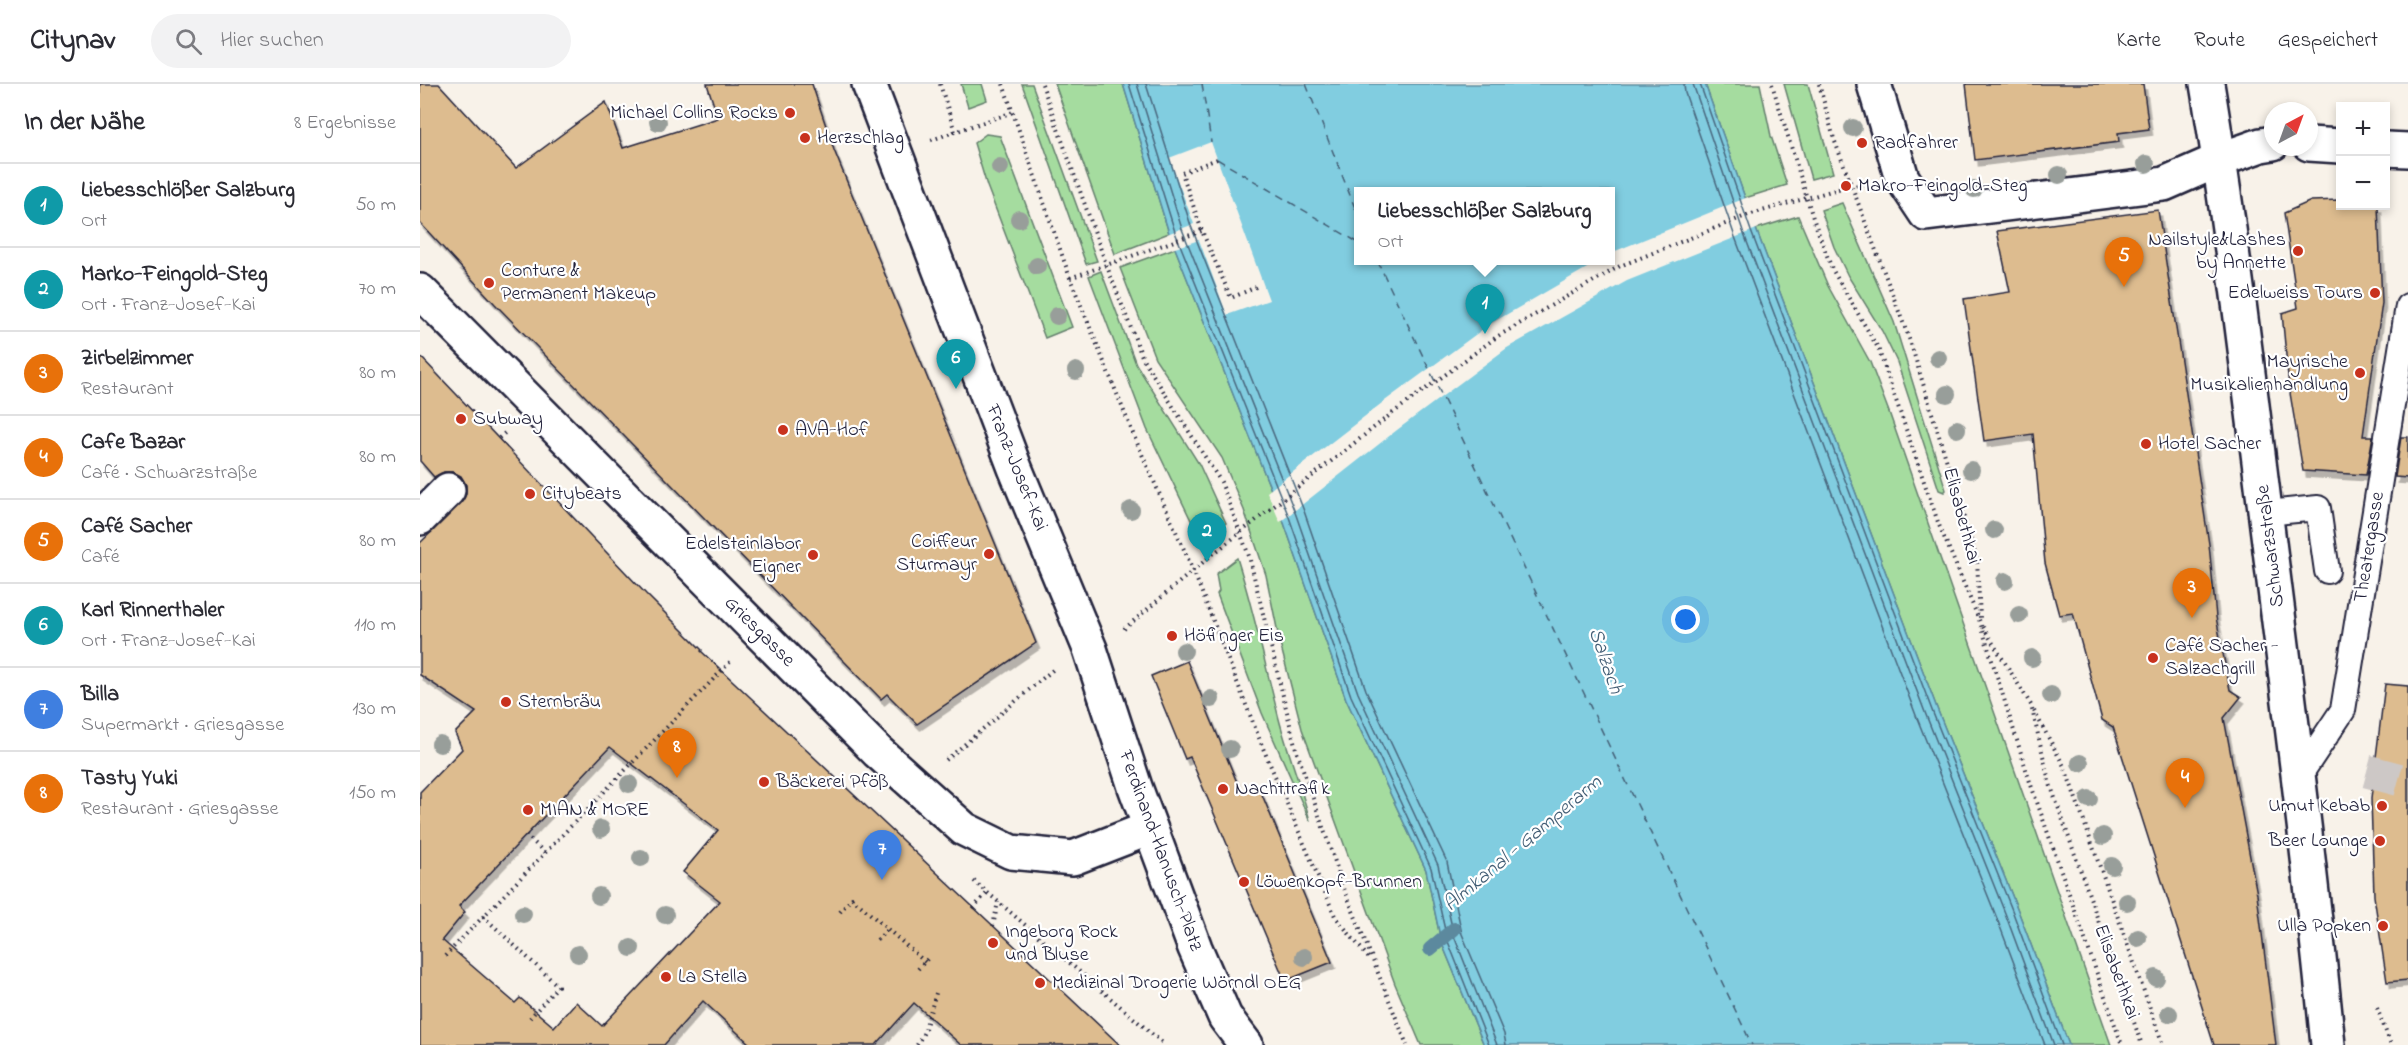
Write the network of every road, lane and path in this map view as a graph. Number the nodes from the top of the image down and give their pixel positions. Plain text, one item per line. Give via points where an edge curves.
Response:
1 (868, 84) edge
2 (940, 84) edge
3 (1003, 84) edge
4 (1042, 84) edge
5 (1772, 84) edge
6 (1819, 84) edge
7 (1874, 84) edge
8 (2207, 84) edge
9 (1012, 112) junction
10 (2264, 144) edge
11 (2318, 145) edge
12 (2336, 146) edge
13 (2390, 148) edge
14 (2408, 150) edge
15 (1217, 159) dead end
16 (2218, 160) junction
17 (1838, 189) dead end
18 (1202, 231) junction
19 (1106, 264) junction
20 (1070, 278) junction
21 (1256, 287) dead end
22 (420, 291) edge
23 (2408, 306) edge
24 (448, 490) dead end
25 (2266, 513) junction
26 (420, 518) edge
27 (1192, 570) junction
28 (2327, 572) dead end
29 (1980, 622) junction
30 (1104, 642) junction
31 (731, 660) dead end
32 (1058, 665) dead end
33 (2031, 705) junction
34 (943, 763) dead end
35 (2299, 776) junction
36 (1150, 828) junction
37 (526, 835) dead end
38 (545, 853) junction
39 (972, 878) dead end
40 (987, 893) junction
41 (998, 903) junction
42 (973, 908) dead end
43 (840, 912) dead end
44 (483, 916) junction
45 (993, 926) dead end
46 (888, 929) junction
47 (878, 940) dead end
48 (445, 956) dead end
49 (930, 956) dead end
50 (925, 962) junction
51 (1374, 965) junction
52 (918, 969) dead end
53 (937, 990) dead end
54 (2377, 1008) dead end
55 (530, 1018) dead end
56 (917, 1045) edge
57 (1164, 1045) edge
58 (1246, 1045) edge
59 (1407, 1045) edge
60 (2122, 1045) edge
61 (2142, 1045) edge
62 (2163, 1045) edge
63 (2328, 1045) edge
64 (2391, 1045) edge

1 - 30 street, Franz-Josef-Kai via 1015,468
2 - 9 path via 955,132
3 - 9 path
4 - 19 path
5 - 29 path via 1832,269 1878,348 1939,525
6 - 29 path, Elisabethkai via 1834,139 1910,341 1977,560
7 - 16 street via 1902,178 1926,214 2164,184
8 - 16 street, Schwarzstraße
9 - 20 path
10 - 16 street
11 - 12 street
13 - 14 street
15 - 18 path via 1182,173
16 - 25 street, Schwarzstraße
17 - 27 path, bridge via 1748,215 1620,266 1498,336
18 - 19 path
18 - 21 path via 1231,298
19 - 20 path
19 - 51 path via 1143,359 1221,482 1249,556 1296,749
20 - 27 path
22 - 36 street, Griesgasse via 878,752 964,830 1011,852 1073,858
23 - 35 lane, Theatergasse via 2343,710
24 - 26 street
25 - 28 lane via 2318,508
25 - 35 street, Schwarzstraße
27 - 30 path
27 - 51 path via 1335,916
29 - 33 path, Elisabethkai
29 - 60 path via 2030,782
30 - 36 street, Ferdinand-Hanusch-Platz
31 - 38 path
32 - 34 path
33 - 61 path, Elisabethkai via 2049,781
33 - 62 path via 2065,768
35 - 63 street, Schwarzstraße
36 - 58 street, Ferdinand-Hanusch-Platz via 1225,1017
37 - 38 path
38 - 44 path
39 - 40 path
40 - 41 path
40 - 42 path
41 - 45 path
41 - 57 path
43 - 46 path via 852,898
44 - 48 path
44 - 55 path via 558,986
46 - 47 path
46 - 50 path
49 - 50 path
50 - 52 path
51 - 59 path
53 - 56 path
54 - 64 path

